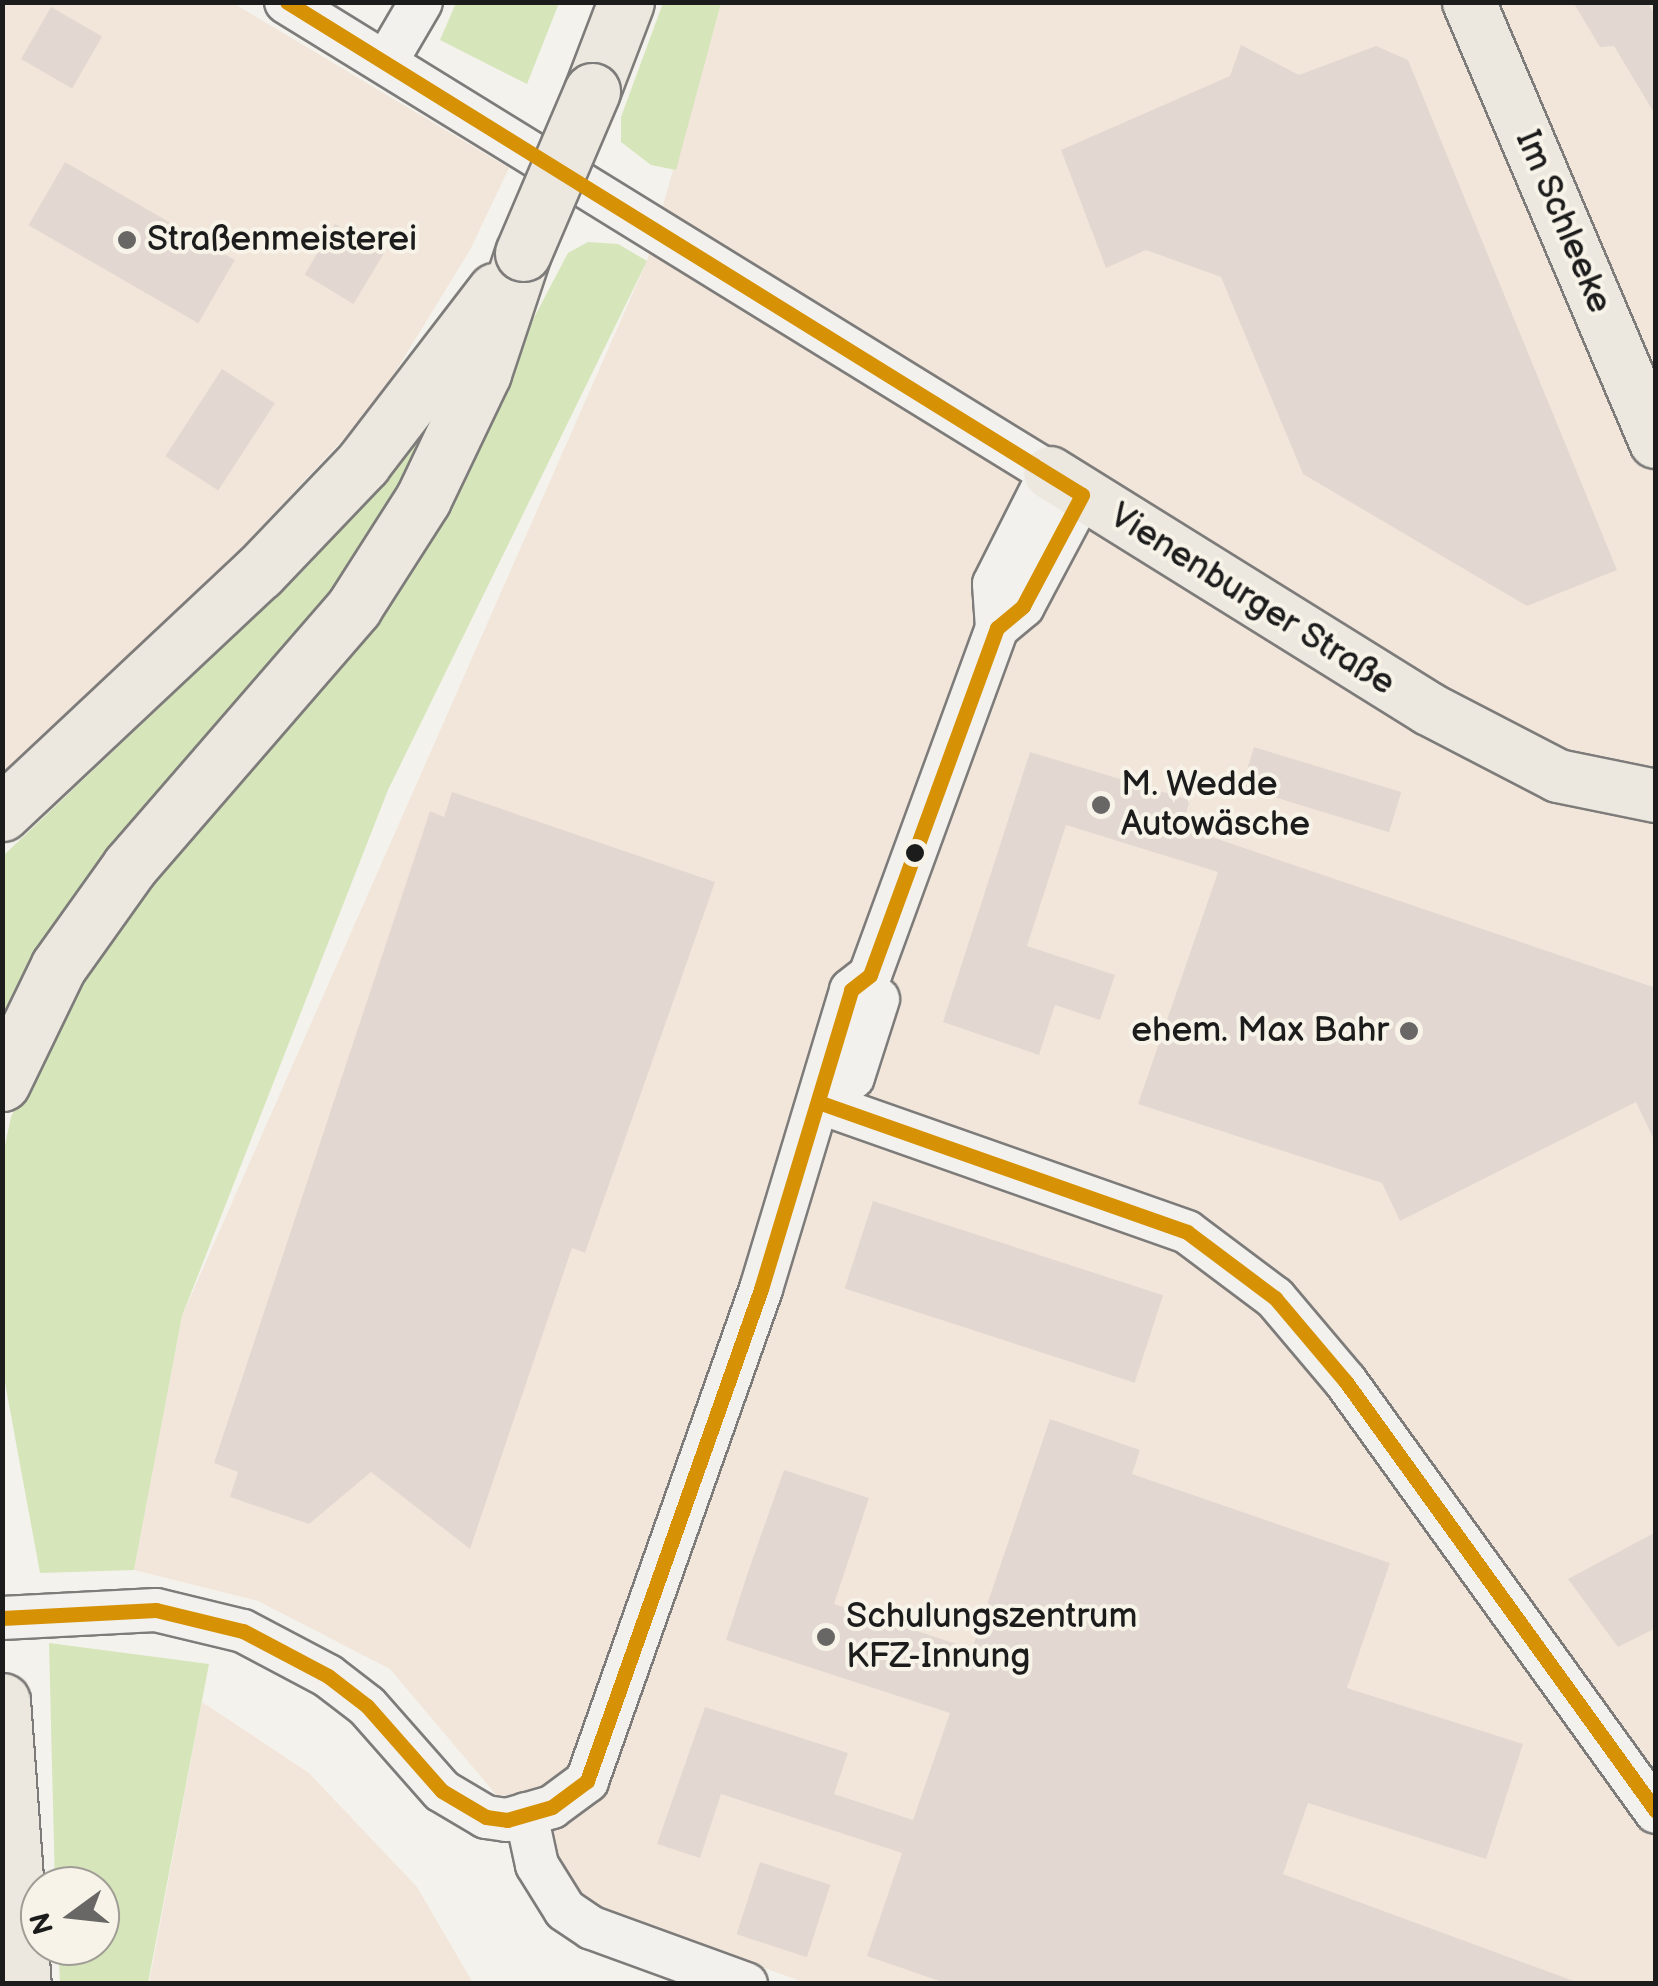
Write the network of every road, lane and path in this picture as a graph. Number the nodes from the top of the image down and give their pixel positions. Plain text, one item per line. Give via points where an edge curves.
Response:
1 (286, 2) edge
2 (421, 2) edge
3 (626, 2) edge
4 (1470, 2) edge
5 (386, 62) junction
6 (524, 252) junction
7 (1656, 442) edge
8 (1066, 484) junction
9 (1643, 790) edge
10 (2, 813) edge
11 (2, 1082) edge
12 (822, 1104) junction
13 (2, 1618) edge
14 (2, 1701) edge
15 (1656, 1812) edge
16 (526, 1814) junction
17 (23, 1984) edge
18 (746, 1984) edge

1 - 5 street, Vienenburger Straße
2 - 5 street
3 - 6 highway, bridge
4 - 7 main road, Im Schleeke
5 - 8 street, Vienenburger Straße
6 - 10 highway via 363,463 259,572
6 - 11 highway via 483,374 423,499 354,607 130,866 58,967
8 - 9 main road, Vienenburger Straße via 1430,709 1558,776
8 - 12 street via 1023,606 997,628 870,975 851,990 824,1067
12 - 15 street via 1187,1232 1275,1298 1346,1382
12 - 16 street via 596,1767 574,1792
13 - 16 street via 156,1610 243,1631 328,1676 367,1706 463,1808 507,1820
14 - 17 highway
16 - 18 street via 537,1865 565,1910 592,1928

